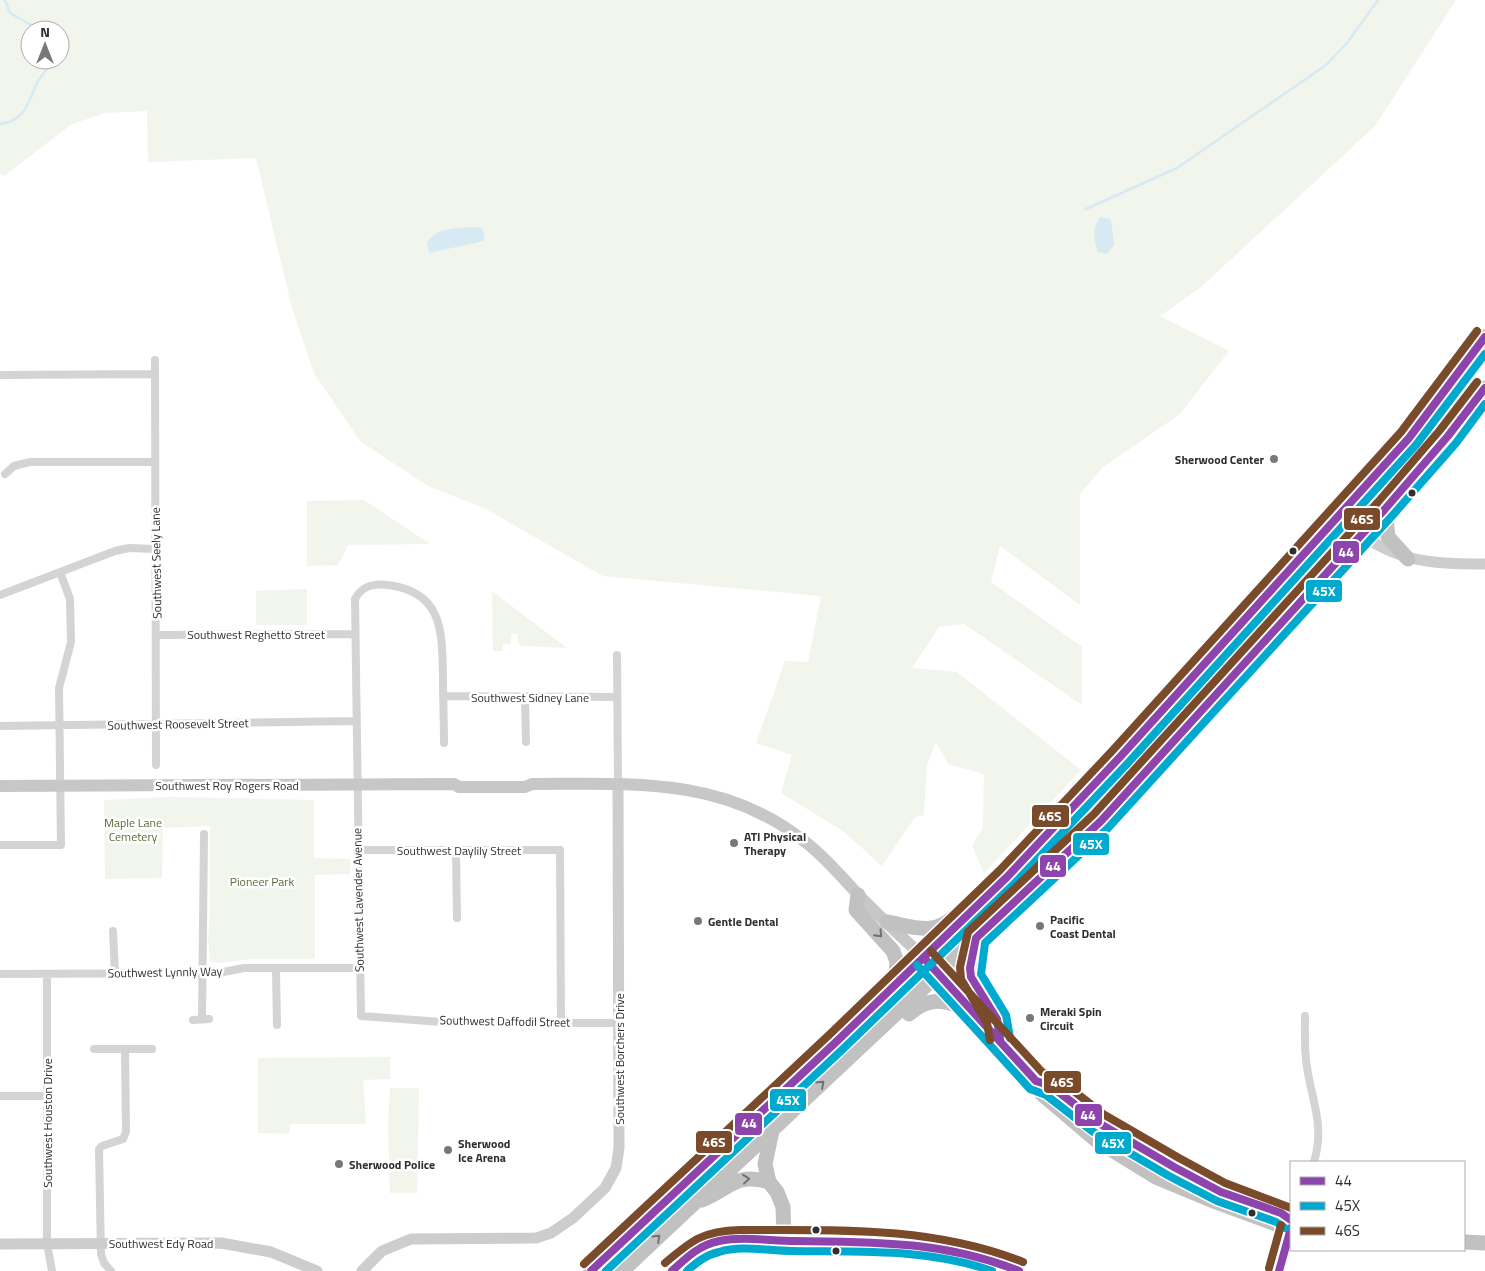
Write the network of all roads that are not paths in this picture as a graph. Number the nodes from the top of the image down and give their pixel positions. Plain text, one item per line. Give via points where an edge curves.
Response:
1 (1485, 336) edge
2 (155, 360) dead end
3 (155, 374) junction
4 (0, 376) edge
5 (1485, 388) edge
6 (154, 462) junction
7 (5, 474) dead end
8 (1385, 509) junction
9 (1338, 518) junction
10 (1360, 536) junction
11 (155, 549) junction
12 (1408, 559) junction
13 (1485, 564) edge
14 (60, 572) junction
15 (0, 595) edge
16 (355, 634) junction
17 (158, 635) junction
18 (617, 655) dead end
19 (443, 696) junction
20 (617, 697) junction
21 (526, 698) junction
22 (356, 721) junction
23 (156, 724) junction
24 (0, 726) edge
25 (59, 726) junction
26 (526, 742) dead end
27 (444, 743) dead end
28 (156, 765) dead end
29 (357, 784) junction
30 (618, 784) junction
31 (0, 786) edge
32 (60, 786) junction
33 (204, 834) dead end
34 (0, 845) edge
35 (357, 850) junction
36 (456, 851) junction
37 (1007, 878) junction
38 (858, 895) junction
39 (457, 918) dead end
40 (887, 922) junction
41 (113, 931) dead end
42 (976, 938) junction
43 (924, 958) junction
44 (276, 968) junction
45 (359, 968) junction
46 (115, 973) junction
47 (202, 973) junction
48 (0, 974) edge
49 (47, 974) junction
50 (939, 974) junction
51 (895, 986) junction
52 (972, 1010) junction
53 (361, 1016) joint
54 (1305, 1016) dead end
55 (201, 1020) dead end
56 (561, 1022) junction
57 (620, 1023) junction
58 (277, 1025) dead end
59 (1000, 1039) junction
60 (94, 1049) dead end
61 (125, 1049) junction
62 (152, 1049) dead end
63 (849, 1058) junction
64 (1036, 1081) junction
65 (0, 1096) edge
66 (46, 1096) junction
67 (773, 1129) junction
68 (1101, 1144) junction
69 (1314, 1161) edge
70 (1169, 1163) junction
71 (769, 1182) junction
72 (694, 1203) junction
73 (1290, 1220) edge
74 (1290, 1221) edge
75 (1290, 1232) edge
76 (784, 1241) junction
77 (101, 1242) junction
78 (1465, 1242) edge
79 (1485, 1242) edge
80 (47, 1243) junction
81 (0, 1244) edge
82 (1000, 1267) edge
83 (52, 1271) edge
84 (111, 1271) edge
85 (317, 1271) edge
86 (362, 1271) edge
87 (591, 1271) edge
88 (622, 1271) edge
89 (672, 1271) edge
90 (1018, 1271) edge
91 (1279, 1271) edge

1 - 9 highway via 1409,438
2 - 3 street, Southwest Seely Lane
3 - 4 street
3 - 6 street, Southwest Seely Lane
5 - 8 highway
6 - 7 street via 30,462 14,466
6 - 11 street, Southwest Seely Lane
8 - 10 highway
8 - 12 highway via 1388,537
9 - 10 street
9 - 37 highway
10 - 12 street
10 - 42 highway via 1101,821
11 - 14 street via 121,549
11 - 17 street, Southwest Seely Lane
12 - 13 street
14 - 15 street
14 - 25 street via 71,606 71,642 60,682
16 - 17 street, Southwest Reghetto Street
16 - 19 street, Southwest Lavender Avenue via 356,599 360,590 384,585 413,592 433,610 442,630
16 - 22 street, Southwest Lavender Avenue
17 - 23 street, Southwest Seely Lane
18 - 20 street, Southwest Borchers Drive
19 - 21 street, Southwest Sidney Lane
19 - 27 street
20 - 21 street, Southwest Sidney Lane
20 - 30 street, Southwest Borchers Drive
21 - 26 street
22 - 23 street, Southwest Roosevelt Street
22 - 29 street, Southwest Lavender Avenue
23 - 25 street, Southwest Roosevelt Street
23 - 28 street, Southwest Seely Lane
24 - 25 street, Southwest Roosevelt Street
25 - 32 street
29 - 30 main road, Southwest Roy Rogers Road via 454,784 460,780
29 - 32 main road, Southwest Roy Rogers Road
29 - 35 street, Southwest Lavender Avenue
30 - 38 main road, Southwest Roy Rogers Road via 695,790 760,812 815,850
30 - 57 street, Southwest Borchers Drive
31 - 32 main road, Southwest Roy Rogers Road
32 - 34 street via 61,845
33 - 47 street
35 - 36 street, Southwest Daylily Street
35 - 45 street, Southwest Lavender Avenue
36 - 39 street
36 - 56 street, Southwest Daylily Street via 560,850
37 - 40 highway via 988,882 953,918 937,928 921,929
37 - 43 highway
38 - 40 main road, Southwest Roy Rogers Road
38 -> 51 highway via 856,910 887,943 895,957
40 - 43 main road, Southwest Roy Rogers Road
41 - 46 street
42 - 50 highway
42 - 59 highway via 971,977 997,1019
43 - 50 highway
43 - 51 highway
44 - 45 street, Southwest Lynnly Way
44 - 47 street, Southwest Lynnly Way
44 - 58 street
45 - 53 street, Southwest Lavender Avenue
46 - 47 street, Southwest Lynnly Way
46 - 49 street, Southwest Lynnly Way
47 - 55 street
48 - 49 street, Southwest Lynnly Way
49 - 66 street, Southwest Houston Drive
50 - 52 highway
50 - 63 highway
51 - 87 highway
52 - 59 highway
52 - 63 highway via 934,1000 924,1002 862,1057
53 - 56 street, Southwest Daffodil Street via 455,1023
54 - 69 street via 1306,1065 1318,1118
56 - 57 street, Southwest Daffodil Street
57 - 86 street, Southwest Borchers Drive via 618,1160 610,1181 596,1197 565,1225 544,1236 411,1239 382,1251
59 - 64 highway
60 - 61 street
61 - 62 street
61 - 77 street via 126,1132 123,1139 99,1149
67 -> 63 highway
64 - 68 highway via 1042,1094
64 - 70 highway via 1051,1086 1097,1122
65 - 66 street
66 - 80 street, Southwest Houston Drive
67 - 71 highway via 765,1161
67 - 72 highway
68 - 70 highway via 1117,1145 1147,1160
68 - 74 highway via 1156,1177 1216,1202 1276,1224
70 - 73 highway via 1221,1192 1281,1213
72 -> 71 highway via 723,1191 741,1179
71 - 76 highway via 783,1207
88 -> 72 highway
75 - 91 street
76 - 82 street via 915,1243 959,1251
76 - 89 street via 713,1242 694,1251
77 - 80 street, Southwest Edy Road
77 - 84 street via 104,1263
77 - 85 street, Southwest Edy Road via 230,1243 276,1254
78 - 79 highway
80 - 81 street, Southwest Edy Road
80 - 83 street, Southwest Houston Drive
82 - 90 street

